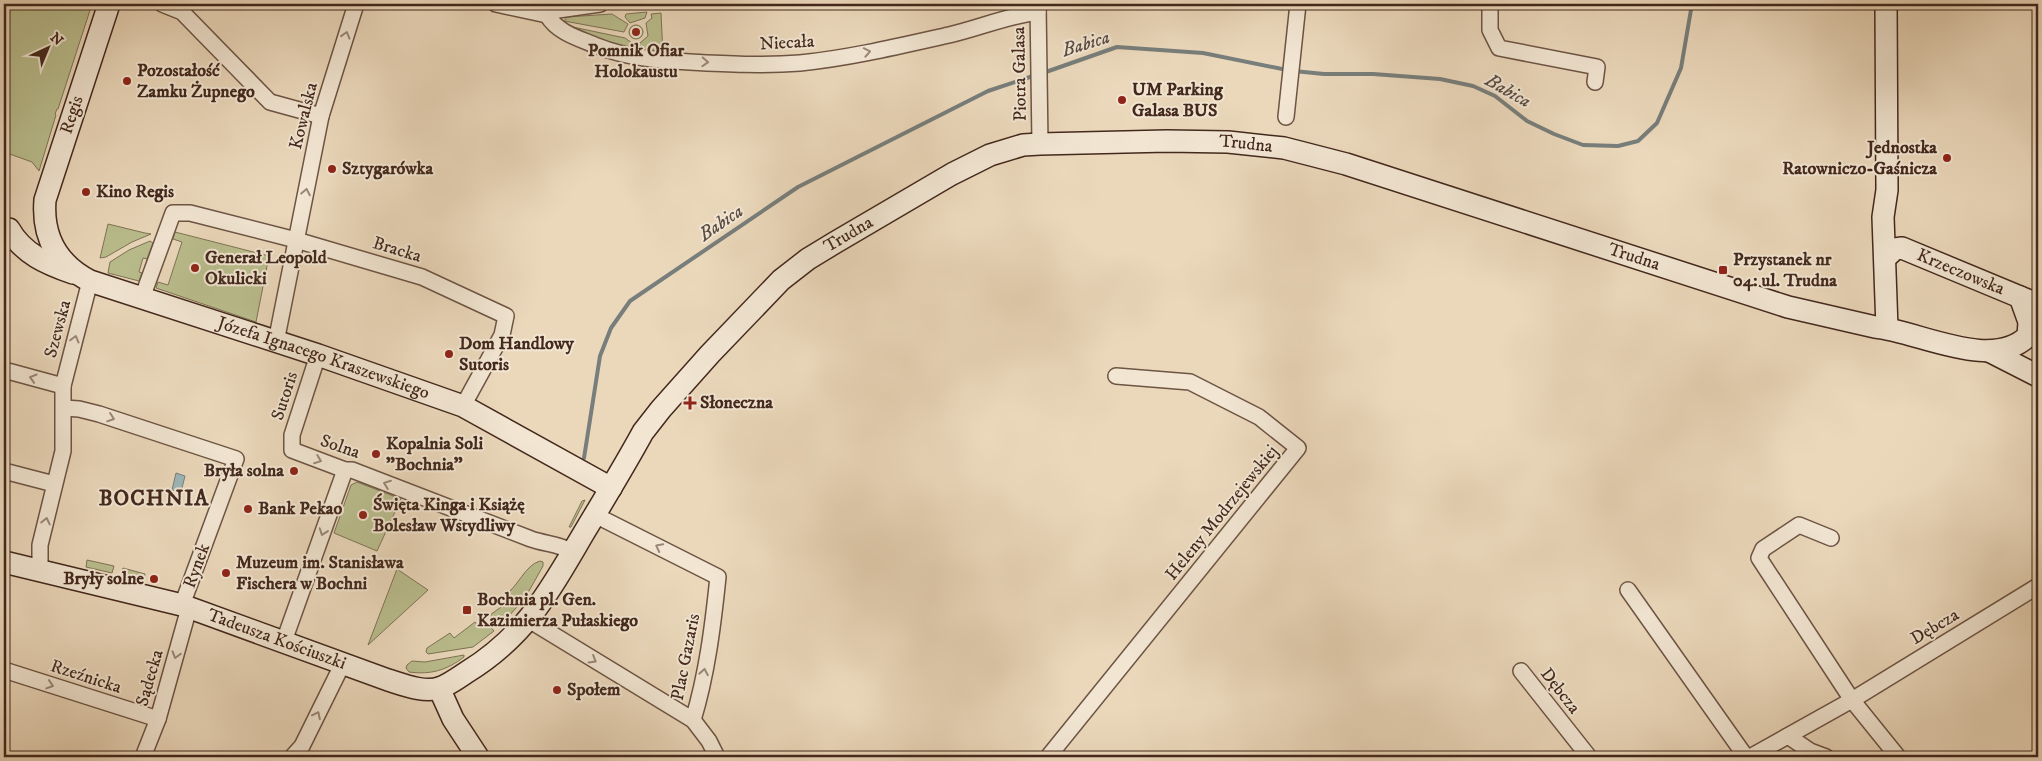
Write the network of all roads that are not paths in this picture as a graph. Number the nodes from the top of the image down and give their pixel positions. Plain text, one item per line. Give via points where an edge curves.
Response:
1 (109, 4) edge
2 (162, 4) edge
3 (356, 4) edge
4 (496, 4) edge
5 (600, 4) edge
6 (1298, 4) edge
7 (1490, 4) edge
8 (1886, 4) edge
9 (1038, 8) edge
10 (547, 14) junction
11 (1594, 82) dead end
12 (321, 116) junction
13 (1286, 117) dead end
14 (1040, 144) junction
15 (6, 228) edge
16 (46, 228) junction
17 (296, 240) junction
18 (1894, 253) junction
19 (87, 279) junction
20 (142, 298) junction
21 (2029, 300) edge
22 (1887, 328) junction
23 (2035, 340) edge
24 (276, 342) junction
25 (1988, 351) junction
26 (318, 355) junction
27 (4, 370) edge
28 (1116, 376) dead end
29 (2038, 376) edge
30 (63, 386) junction
31 (463, 406) junction
32 (64, 408) junction
33 (292, 450) joint
34 (345, 470) junction
35 (4, 471) edge
36 (54, 484) junction
37 (611, 488) junction
38 (595, 515) junction
39 (1831, 538) dead end
40 (573, 552) junction
41 (4, 562) edge
42 (40, 569) junction
43 (2038, 586) edge
44 (1628, 590) dead end
45 (186, 607) junction
46 (529, 620) junction
47 (284, 641) junction
48 (343, 663) junction
49 (4, 670) edge
50 (1521, 671) dead end
51 (439, 688) junction
52 (1852, 700) junction
53 (158, 719) junction
54 (693, 720) junction
55 (1788, 736) junction
56 (467, 753) edge
57 (143, 757) edge
58 (292, 757) edge
59 (717, 757) edge
60 (1048, 757) edge
61 (1589, 757) edge
62 (1746, 757) edge
63 (1750, 757) edge
64 (1826, 757) edge
65 (1898, 757) edge

1 - 16 street, Regis via 45,200
2 - 12 street via 182,12 270,102
12 -> 3 street, Kowalska
4 - 10 street
5 - 10 street
6 - 13 street
7 - 11 street via 1490,30 1499,48 1598,67
8 - 18 street via 1887,190 1883,217
10 -> 9 street, Niecała via 552,24 563,32 626,56 778,64 818,61 956,34
9 - 14 street, Piotra Galasa
17 -> 12 street, Kowalska
14 - 22 street, Trudna via 1228,142 1284,148 1346,164 1788,306
14 - 37 street, Trudna via 1005,150 952,174 815,254 781,280 661,409 643,432
15 - 16 street
15 - 19 street via 38,259
16 - 19 street, Józefa Ignacego Kraszewskiego via 63,261
17 - 20 street, Bracka via 190,213 173,213
17 - 24 street, Kowalska
17 - 31 street, Bracka via 422,277 506,316 502,335
18 - 21 street, Krzeczowska
18 - 22 street
19 - 20 street, Józefa Ignacego Kraszewskiego
30 -> 19 street, Szewska
20 - 24 street, Józefa Ignacego Kraszewskiego
21 - 23 street via 2029,322
22 - 25 street, Trudna via 1901,334
23 - 25 street via 2024,340 2008,348
24 - 26 street, Józefa Ignacego Kraszewskiego
25 - 29 street
26 - 31 street, Józefa Ignacego Kraszewskiego
26 - 33 street, Sutoris via 292,435
30 -> 27 street
28 - 60 street, Heleny Modrzejewskiej via 1190,382 1259,417 1298,448
30 - 32 street
31 - 37 street, Józefa Ignacego Kraszewskiego
32 - 36 street via 63,451
32 -> 45 street, Rynek via 100,414 236,459
33 -> 34 street, Solna
40 -> 34 street, Solna
34 -> 47 street
35 - 36 street
42 -> 36 street via 40,545
37 - 38 street, Trudna
38 - 40 street, Trudna
54 -> 38 street, Plac Gazaris via 714,616 718,577
39 - 52 street via 1799,525 1763,549 1759,558
40 - 46 street, Trudna
41 - 42 street, Rynek
42 - 45 street, Rynek
43 - 52 street, Dębcza
44 - 62 street
45 - 47 street, Tadeusza Kościuszki
45 -> 53 street, Sądecka
46 - 51 street, Trudna via 498,651
46 -> 54 street, Plac Gazaris
47 - 48 street, Tadeusza Kościuszki
48 - 51 street, Tadeusza Kościuszki via 412,687
58 -> 48 street via 302,746
49 -> 53 street, Rzeźnicka
50 - 61 street, Dębcza
51 - 56 street
52 - 55 street, Dębcza
52 - 65 street
53 - 57 street, Sądecka
54 - 59 street
55 - 63 street, Dębcza
55 - 64 street

